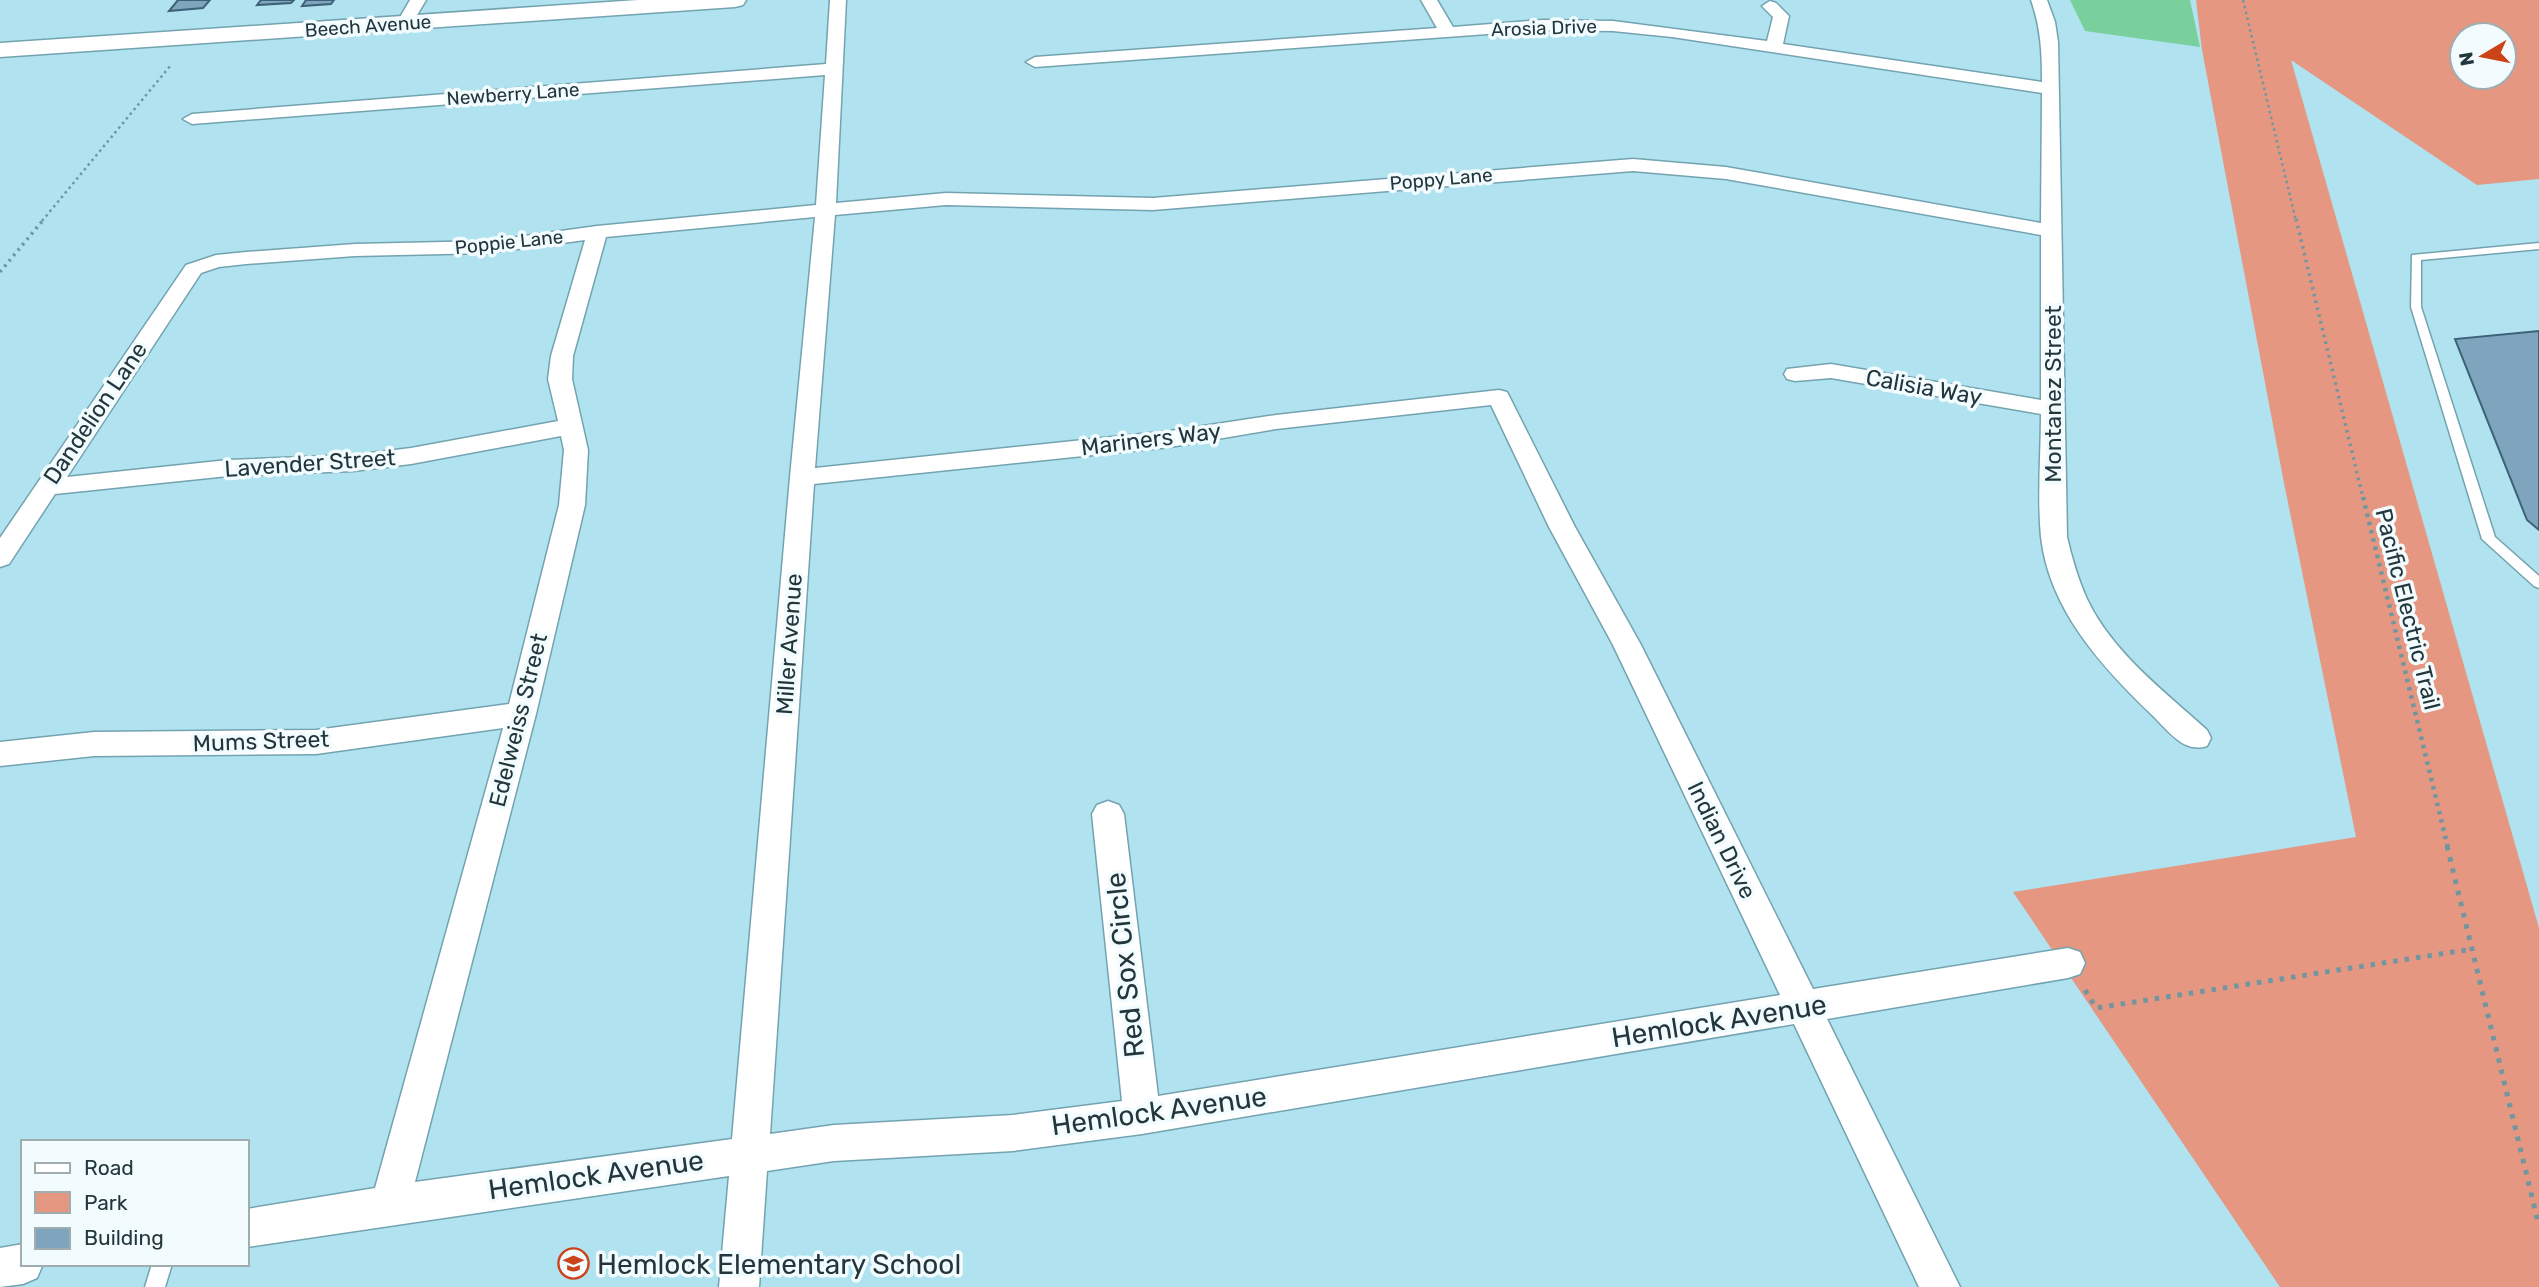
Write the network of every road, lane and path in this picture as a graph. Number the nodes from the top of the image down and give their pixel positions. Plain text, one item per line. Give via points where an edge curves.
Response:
1 (418, 0) edge
2 (735, 0) edge
3 (838, 0) edge
4 (1429, 0) edge
5 (2039, 0) edge
6 (2243, 0) edge
7 (1770, 6) dead end
8 (404, 23) junction
9 (1448, 32) junction
10 (1774, 47) junction
11 (0, 50) edge
12 (176, 58) dead end
13 (1035, 62) dead end
14 (834, 69) junction
15 (2050, 89) junction
16 (192, 119) dead end
17 (826, 210) junction
18 (2052, 231) junction
19 (597, 232) junction
20 (2539, 246) edge
21 (193, 269) joint
22 (0, 272) edge
23 (1795, 374) dead end
24 (1499, 397) joint
25 (2053, 409) junction
26 (572, 426) junction
27 (802, 477) junction
28 (46, 487) junction
29 (0, 558) edge
30 (2539, 583) edge
31 (521, 714) junction
32 (2196, 738) dead end
33 (0, 754) edge
34 (1108, 814) dead end
35 (2472, 949) junction
36 (2068, 963) joint
37 (1804, 1006) junction
38 (1142, 1116) junction
39 (750, 1154) junction
40 (390, 1205) junction
41 (2539, 1226) edge
42 (248, 1228) edge
43 (21, 1264) edge
44 (161, 1266) edge
45 (0, 1268) edge
46 (155, 1287) edge
47 (739, 1287) edge
48 (1940, 1287) edge

1 - 8 street
2 - 8 street, Beech Avenue
3 - 14 street, Miller Avenue
4 - 9 street
5 - 15 street, Montanez Street via 2050,42
6 - 35 path, Pacific Electric Trail
7 - 10 street via 1781,16
8 - 11 street, Beech Avenue
9 - 10 street, Arosia Drive via 1542,25 1613,26
9 - 13 street, Arosia Drive
10 - 15 street, Arosia Drive
12 - 22 path
14 - 16 street, Newberry Lane
14 - 17 street, Miller Avenue
15 - 18 street, Montanez Street
17 - 18 street, Poppy Lane via 946,199 1153,204 1633,165 1726,173
17 - 19 street, Poppie Lane
17 - 27 street, Miller Avenue
18 - 25 street, Montanez Street
19 - 21 street, Poppie Lane via 488,247 246,258
19 - 26 street, Edelweiss Street via 562,356 560,379
20 - 30 lane via 2416,257 2416,307 2489,539
21 - 28 street, Dandelion Lane
23 - 25 street, Calisia Way via 1831,372
24 - 27 street, Mariners Way via 1170,439
24 - 37 street, Indian Drive
25 - 32 street, Montanez Street via 2054,537 2071,599 2107,653
26 - 28 street, Lavender Street via 399,458 228,468
26 - 31 street, Edelweiss Street via 576,450 572,505
27 - 39 street, Miller Avenue
28 - 29 street, Dandelion Lane
31 - 33 street, Mums Street via 316,742 94,744
31 - 40 street, Edelweiss Street
34 - 38 street, Red Sox Circle
35 - 36 path via 2096,1008
35 - 41 path, Pacific Electric Trail
36 - 37 street, Hemlock Avenue
37 - 38 street, Hemlock Avenue
37 - 48 street, Indian Drive
38 - 39 street, Hemlock Avenue via 1013,1133 834,1143
39 - 40 street, Hemlock Avenue
39 - 47 street, Miller Avenue
40 - 42 street, Hemlock Avenue
43 - 45 street
44 - 46 lane

